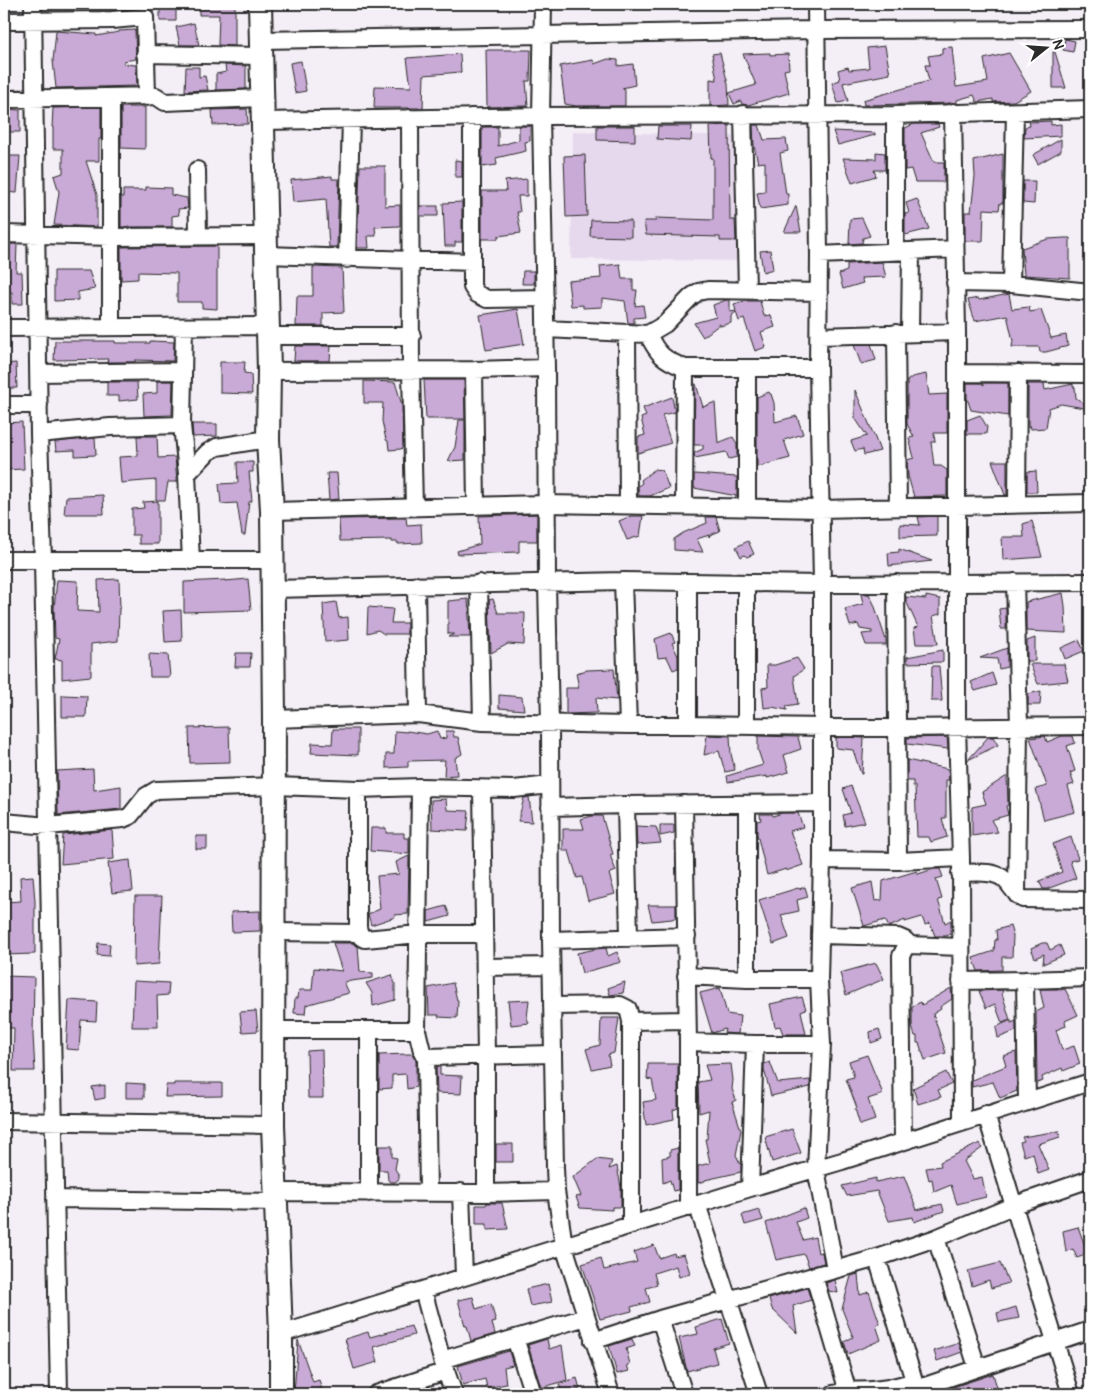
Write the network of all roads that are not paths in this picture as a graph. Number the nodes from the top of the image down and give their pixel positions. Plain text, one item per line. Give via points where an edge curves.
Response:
1 (33, 4) edge
2 (260, 4) edge
3 (543, 4) edge
4 (816, 4) edge
5 (146, 10) edge
6 (112, 12) edge
7 (4, 21) edge
8 (34, 22) junction
9 (1090, 29) edge
10 (816, 30) junction
11 (544, 35) junction
12 (261, 48) junction
13 (145, 54) junction
14 (147, 97) junction
15 (111, 98) junction
16 (262, 98) junction
17 (4, 99) edge
18 (35, 99) junction
19 (1090, 109) edge
20 (953, 112) junction
21 (1015, 112) junction
22 (743, 114) junction
23 (818, 114) junction
24 (894, 114) junction
25 (541, 116) junction
26 (472, 117) junction
27 (410, 118) junction
28 (351, 120) junction
29 (263, 121) junction
30 (197, 170) dead end
31 (4, 234) edge
32 (37, 235) junction
33 (198, 236) junction
34 (111, 237) junction
35 (266, 245) junction
36 (955, 249) junction
37 (903, 251) junction
38 (819, 255) junction
39 (347, 259) junction
40 (411, 261) junction
41 (472, 262) junction
42 (955, 283) junction
43 (1011, 284) junction
44 (747, 290) junction
45 (819, 292) junction
46 (1090, 292) edge
47 (545, 298) junction
48 (184, 326) junction
49 (111, 327) junction
50 (4, 328) edge
51 (38, 328) junction
52 (546, 329) junction
53 (268, 331) junction
54 (956, 332) junction
55 (627, 333) junction
56 (903, 333) junction
57 (648, 334) junction
58 (412, 336) junction
59 (819, 336) junction
60 (546, 368) junction
61 (685, 368) junction
62 (818, 368) junction
63 (748, 369) junction
64 (412, 370) junction
65 (474, 370) junction
66 (182, 371) junction
67 (269, 372) junction
68 (39, 373) junction
69 (957, 373) junction
70 (1018, 373) junction
71 (1090, 374) edge
72 (4, 405) edge
73 (39, 405) junction
74 (182, 425) junction
75 (39, 434) junction
76 (268, 439) junction
77 (187, 474) junction
78 (1090, 503) edge
79 (546, 504) junction
80 (1017, 504) junction
81 (628, 505) junction
82 (957, 505) junction
83 (476, 506) junction
84 (684, 506) junction
85 (898, 506) junction
86 (414, 508) junction
87 (748, 508) junction
88 (820, 509) junction
89 (272, 511) junction
90 (4, 560) edge
91 (43, 560) junction
92 (272, 560) junction
93 (191, 561) junction
94 (623, 581) junction
95 (548, 582) junction
96 (958, 582) junction
97 (1015, 582) junction
98 (1090, 582) edge
99 (479, 583) junction
100 (688, 583) junction
101 (746, 583) junction
102 (896, 583) junction
103 (822, 584) junction
104 (416, 585) junction
105 (272, 589) junction
106 (418, 714) junction
107 (274, 719) junction
108 (482, 722) junction
109 (550, 724) junction
110 (688, 725) junction
111 (746, 725) junction
112 (628, 726) junction
113 (1019, 726) junction
114 (1090, 726) edge
115 (822, 727) junction
116 (958, 727) junction
117 (897, 728) junction
118 (550, 785) junction
119 (275, 786) junction
120 (420, 787) junction
121 (482, 789) junction
122 (358, 790) junction
123 (821, 803) junction
124 (684, 804) junction
125 (747, 804) junction
126 (626, 805) junction
127 (550, 808) junction
128 (4, 822) edge
129 (48, 826) junction
130 (822, 860) junction
131 (898, 861) junction
132 (960, 866) junction
133 (1017, 895) junction
134 (1090, 900) edge
135 (273, 932) junction
136 (359, 933) junction
137 (419, 934) junction
138 (484, 934) junction
139 (820, 935) junction
140 (687, 936) junction
141 (630, 938) junction
142 (550, 940) junction
143 (910, 945) junction
144 (960, 947) junction
145 (551, 966) junction
146 (485, 967) junction
147 (686, 976) junction
148 (1090, 978) edge
149 (747, 979) junction
150 (819, 979) junction
151 (1026, 980) junction
152 (961, 981) junction
153 (552, 1006) junction
154 (687, 1020) junction
155 (631, 1021) junction
156 (272, 1030) junction
157 (369, 1030) junction
158 (417, 1030) junction
159 (688, 1042) junction
160 (755, 1044) junction
161 (822, 1044) junction
162 (553, 1054) junction
163 (486, 1055) junction
164 (426, 1057) junction
165 (1090, 1082) edge
166 (1027, 1102) junction
167 (986, 1114) junction
168 (4, 1121) edge
169 (53, 1121) junction
170 (962, 1122) junction
171 (273, 1125) junction
172 (903, 1142) junction
173 (816, 1169) junction
174 (1090, 1179) edge
175 (750, 1188) junction
176 (556, 1191) junction
177 (461, 1192) junction
178 (368, 1193) junction
179 (428, 1193) junction
180 (486, 1193) junction
181 (276, 1197) junction
182 (55, 1199) junction
183 (1015, 1205) junction
184 (693, 1206) junction
185 (631, 1225) junction
186 (936, 1238) junction
187 (564, 1246) junction
188 (877, 1258) junction
189 (835, 1269) junction
190 (814, 1276) junction
191 (464, 1277) junction
192 (423, 1290) junction
193 (727, 1300) junction
194 (586, 1317) junction
195 (660, 1320) junction
196 (1090, 1330) edge
197 (281, 1334) junction
198 (515, 1338) junction
199 (593, 1341) junction
200 (1055, 1342) junction
201 (444, 1365) junction
202 (977, 1368) junction
203 (916, 1388) edge
204 (838, 1392) edge
205 (59, 1394) edge
206 (282, 1394) edge
207 (376, 1394) edge
208 (454, 1394) edge
209 (532, 1394) edge
210 (611, 1394) edge
211 (684, 1394) edge
212 (759, 1394) edge
213 (1072, 1394) edge

1 - 8 street
2 - 12 street
3 - 11 street
4 - 10 street
5 - 6 street
5 - 13 street
6 - 8 street
7 - 8 street
8 - 18 street
9 - 10 street
10 - 11 street
10 - 23 street
11 - 12 street
11 - 25 street
12 - 13 street
12 - 16 street
13 - 14 street
14 - 15 street
14 - 16 street via 156,96 165,102
15 - 18 street
15 - 34 street
16 - 29 street
17 - 18 street
18 - 32 street
19 - 21 street
20 - 21 street
20 - 24 street
20 - 36 street
21 - 43 street
22 - 23 street
22 - 25 street
22 - 44 street
23 - 24 street
23 - 38 street
24 - 37 street
25 - 26 street
25 - 47 street
26 - 27 street
26 - 41 street
27 - 28 street
27 - 40 street
28 - 29 street
28 - 39 street
29 - 35 street
30 - 33 street
31 - 32 street
32 - 34 street
32 - 51 street
33 - 34 street
33 - 35 street
34 - 49 street
35 - 39 street
35 - 53 street
36 - 37 street
36 - 42 street
37 - 38 street
37 - 56 street
38 - 45 street
39 - 40 street
40 - 41 street
40 - 58 street
41 - 47 street via 472,287 481,297
42 - 43 street
42 - 54 street
43 - 46 street
44 - 45 street
44 - 57 street via 698,292 665,324
45 - 59 street
47 - 52 street
48 - 49 street
48 - 53 street
48 - 66 street
49 - 51 street
50 - 51 street
51 - 68 street
52 - 55 street
52 - 60 street
53 - 58 street
53 - 67 street
54 - 56 street
54 - 69 street
55 - 57 street
55 - 81 street
56 - 59 street
56 - 85 street
57 - 61 street via 660,355
58 - 64 street
59 - 62 street
60 - 65 street
60 - 79 street
61 - 63 street
61 - 84 street
62 - 63 street
62 - 88 street
63 - 87 street
64 - 65 street
64 - 67 street
64 - 86 street
65 - 83 street
66 - 68 street
66 - 74 street
67 - 76 street
68 - 73 street
69 - 70 street
69 - 82 street
70 - 71 street
70 - 80 street
72 - 73 street
73 - 75 street
74 - 75 street via 110,426
74 - 77 street
75 - 91 street
76 - 77 street via 217,448 208,452
76 - 89 street
77 - 93 street
78 - 80 street
79 - 81 street
79 - 83 street
79 - 95 street
80 - 82 street
81 - 84 street
82 - 85 street
82 - 96 street
83 - 86 street
84 - 87 street
85 - 88 street
86 - 89 street
87 - 88 street
88 - 103 street
89 - 92 street
90 - 91 street
91 - 93 street
91 - 129 street
92 - 93 street
92 - 105 street
94 - 95 street
94 - 100 street
94 - 112 street
95 - 99 street
95 - 109 street
96 - 97 street
96 - 102 street
96 - 116 street
97 - 98 street
97 - 113 street
99 - 104 street
99 - 108 street
100 - 101 street
100 - 110 street
101 - 103 street
101 - 111 street
102 - 103 street
102 - 117 street
103 - 115 street
104 - 105 street
104 - 106 street
105 - 107 street
106 - 107 street
106 - 108 street
107 - 119 street
108 - 109 street
109 - 112 street
109 - 118 street
110 - 111 street
110 - 112 street
111 - 115 street
113 - 114 street
113 - 116 street
113 - 133 street
115 - 117 street
115 - 123 street
116 - 117 street
116 - 132 street
117 - 131 street
118 - 121 street
118 - 127 street
119 - 122 street
119 - 129 street via 156,790 123,819
119 - 135 street
120 - 121 street
120 - 122 street
120 - 137 street
121 - 138 street
122 - 136 street
123 - 125 street
123 - 130 street
124 - 125 street
124 - 126 street
124 - 140 street
125 - 149 street
126 - 127 street
126 - 141 street
127 - 142 street
128 - 129 street
129 - 169 street
130 - 131 street
130 - 139 street
131 - 132 street
132 - 133 street via 998,875
132 - 144 street
133 - 134 street via 1023,899
135 - 136 street
135 - 156 street
136 - 137 street via 365,939
137 - 138 street
137 - 158 street
138 - 146 street
139 - 143 street via 898,937
139 - 150 street
140 - 141 street
140 - 147 street
141 - 142 street
142 - 145 street
143 - 144 street
143 - 172 street via 901,956
144 - 152 street
145 - 146 street
145 - 153 street
146 - 163 street
147 - 149 street
147 - 154 street
148 - 151 street
149 - 150 street
150 - 161 street
151 - 152 street
151 - 166 street
152 - 170 street
153 - 155 street via 620,1005 628,1009
153 - 162 street
154 - 155 street
154 - 159 street
155 - 185 street
156 - 157 street
156 - 171 street
157 - 158 street
157 - 178 street
158 - 164 street
159 - 160 street
159 - 184 street
160 - 161 street
160 - 175 street
161 - 173 street
162 - 163 street
162 - 176 street
163 - 164 street
163 - 180 street
164 - 179 street
165 - 166 street
166 - 167 street
167 - 170 street
167 - 183 street
168 - 169 street
169 - 171 street
169 - 182 street
170 - 172 street
171 - 181 street
172 - 173 street
173 - 175 street
173 - 189 street
174 - 183 street
175 - 184 street
176 - 180 street
176 - 187 street
177 - 179 street
177 - 180 street
177 - 191 street
178 - 179 street
178 - 181 street
181 - 182 street
181 - 197 street
182 - 205 street
183 - 186 street
183 - 200 street
184 - 185 street
184 - 193 street
185 - 187 street
186 - 188 street
186 - 202 street
187 - 191 street
187 - 194 street
188 - 189 street
188 - 203 street
189 - 190 street
190 - 193 street
190 - 204 street via 846,1385
191 - 192 street
192 - 197 street
192 - 201 street
193 - 195 street
193 - 212 street
194 - 198 street
194 - 199 street
195 - 199 street
195 - 211 street
196 - 200 street
197 - 206 street
198 - 201 street
198 - 209 street
199 - 210 street
200 - 202 street
200 - 213 street
201 - 207 street
201 - 208 street
202 - 203 street
203 - 204 street

